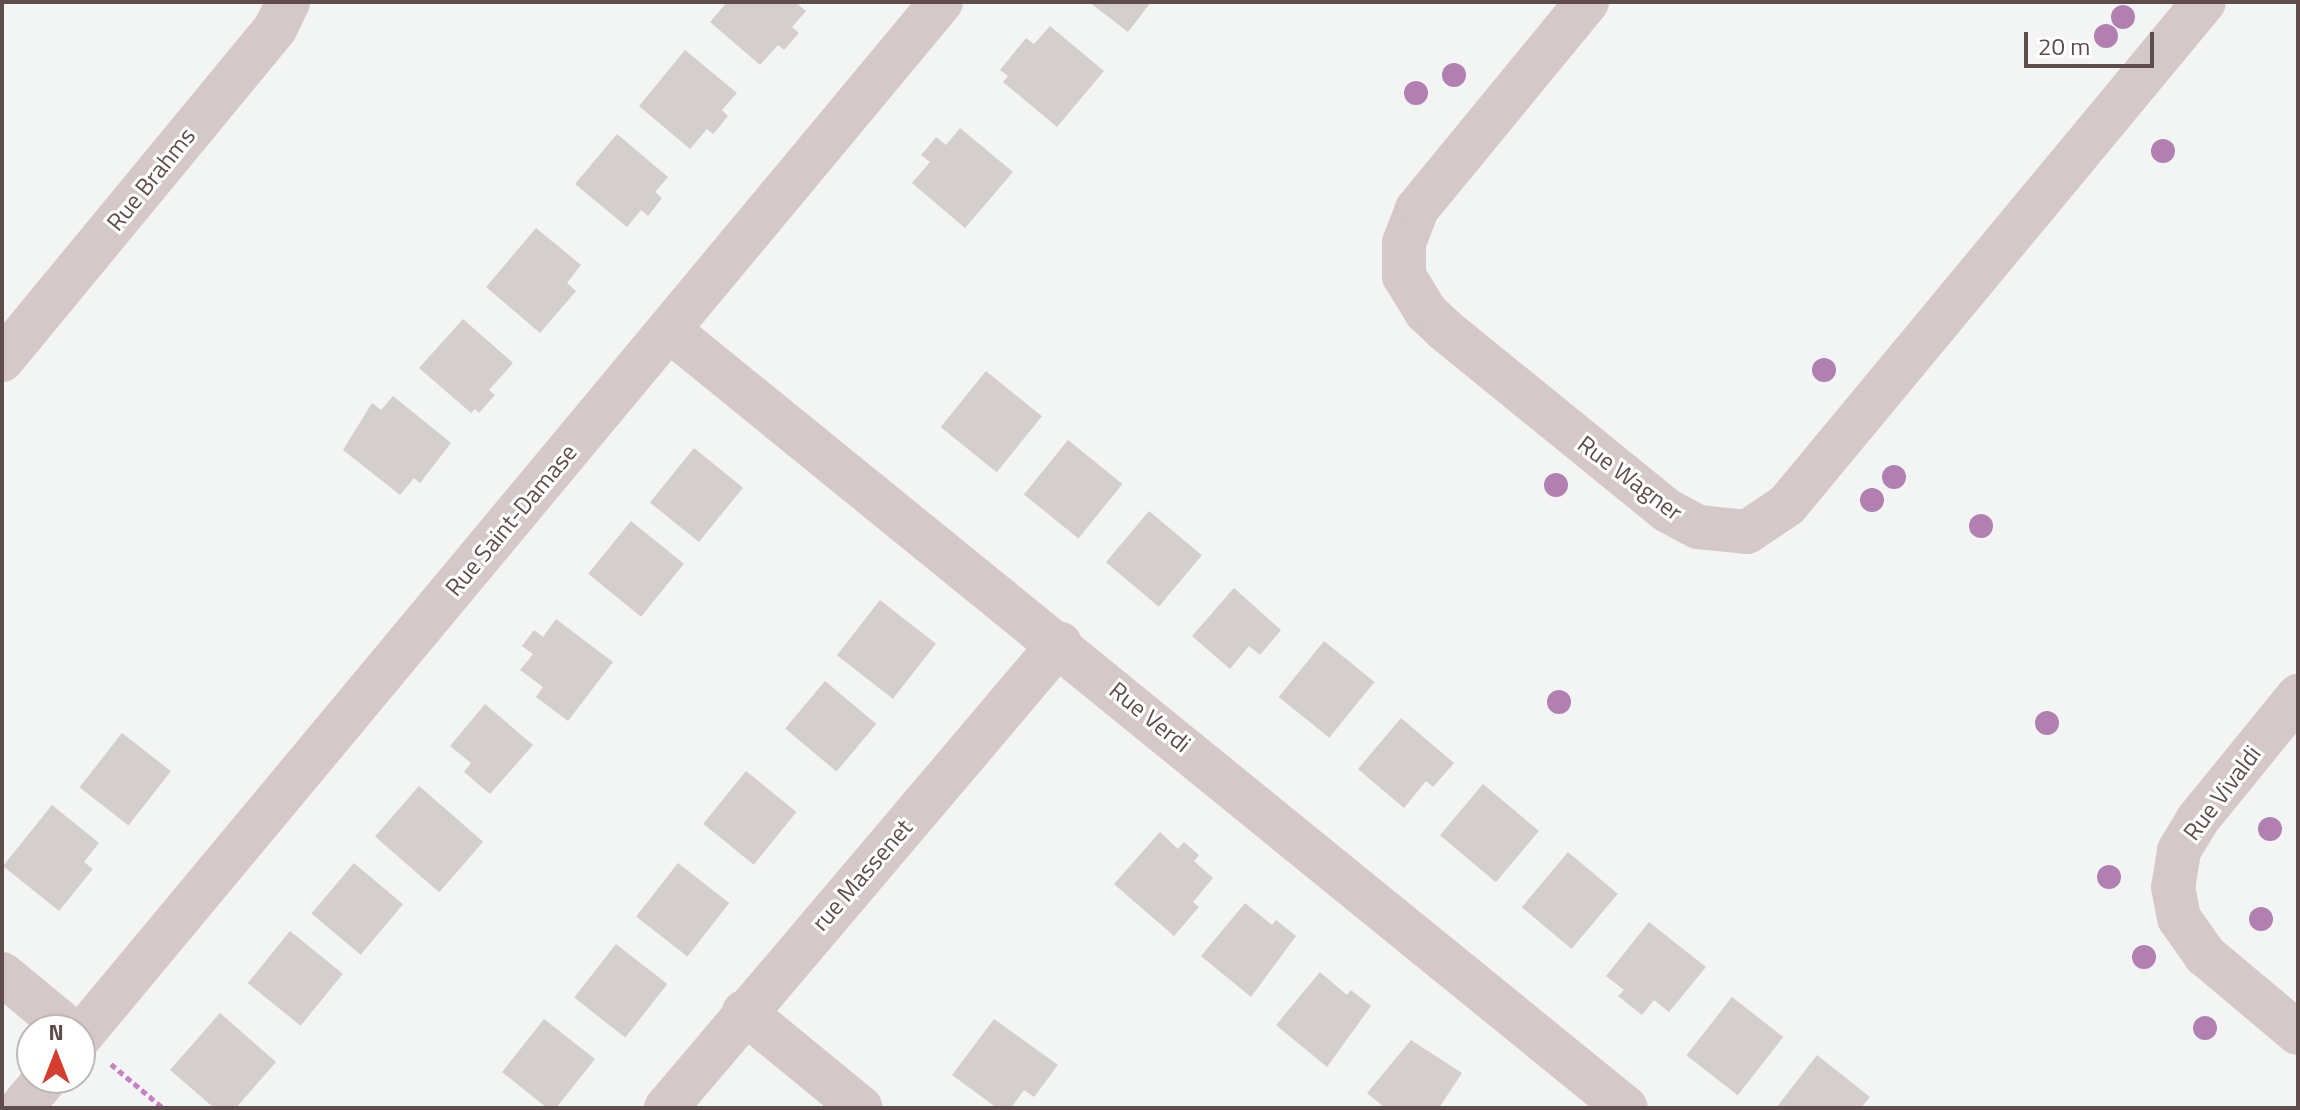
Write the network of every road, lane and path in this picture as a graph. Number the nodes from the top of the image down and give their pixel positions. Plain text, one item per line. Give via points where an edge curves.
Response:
1 (288, 2) edge
2 (941, 2) edge
3 (1587, 2) edge
4 (2204, 2) edge
5 (669, 330) junction
6 (4, 354) edge
7 (1060, 643) junction
8 (2298, 696) edge
9 (2, 974) edge
10 (744, 1012) junction
11 (51, 1014) edge
12 (2298, 1033) edge
13 (96, 1046) edge
14 (96, 1051) edge
15 (163, 1108) edge
16 (666, 1108) edge
17 (861, 1108) edge
18 (1626, 1108) edge

1 - 6 street, Rue Brahms via 275,29
2 - 5 street, Rue Saint-Damase
3 - 4 street, Rue Wagner via 1417,209 1404,243 1404,276 1426,312 1445,330 1668,511 1698,527 1747,532 1787,505
5 - 7 street, Rue Verdi
5 - 13 street, Rue Saint-Damase
7 - 10 street, rue Massenet
7 - 18 street, Rue Verdi
8 - 12 street, Rue Vivaldi via 2198,819 2179,851 2174,901 2205,955
9 - 11 street
10 - 16 street, rue Massenet
10 - 17 street
14 - 15 path

